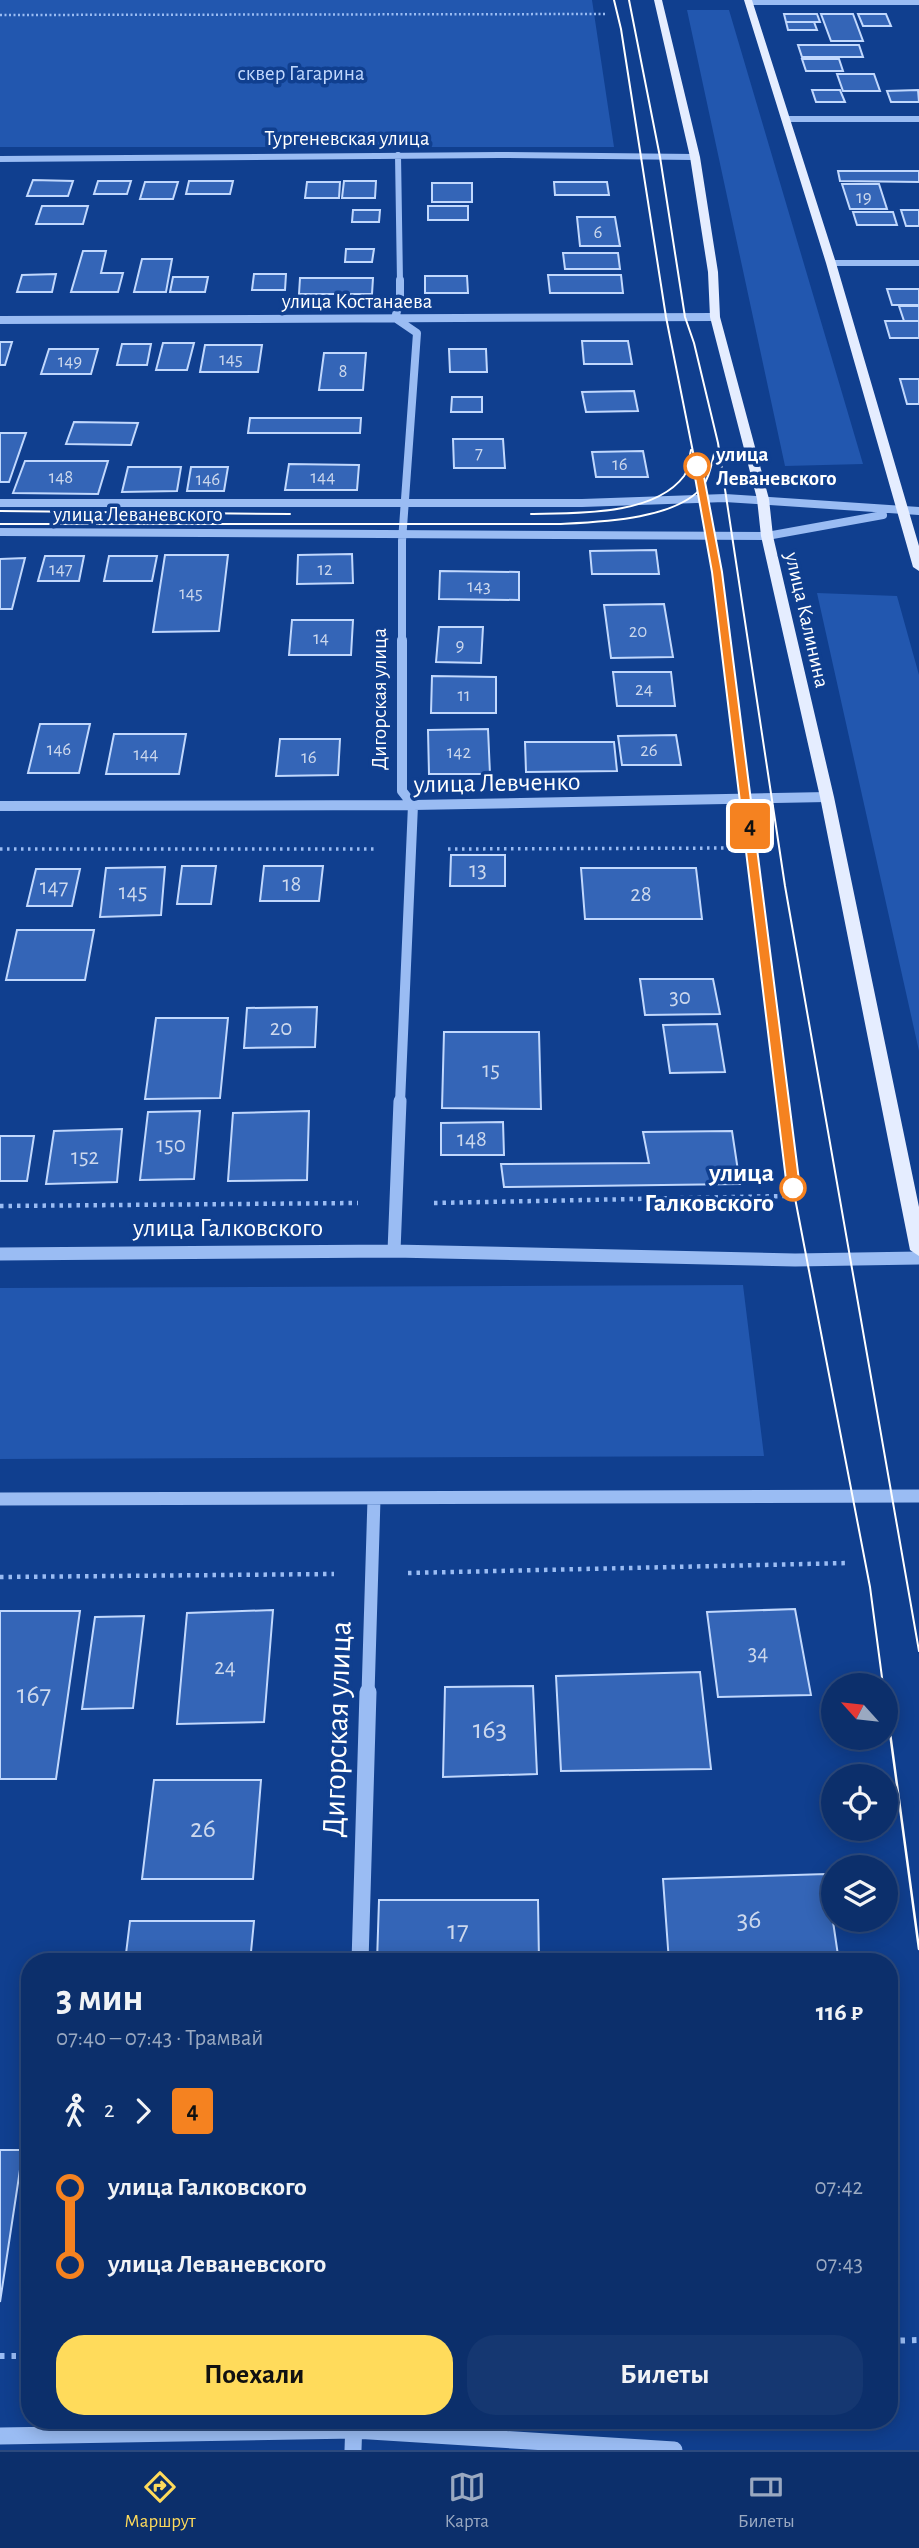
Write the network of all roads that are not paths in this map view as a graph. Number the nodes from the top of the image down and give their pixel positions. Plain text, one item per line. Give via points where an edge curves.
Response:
1 (658, 0) edge
2 (749, 1) edge
3 (919, 2) edge
4 (785, 119) junction
5 (919, 119) edge
6 (398, 155) junction
7 (695, 157) junction
8 (0, 159) edge
9 (831, 263) junction
10 (919, 263) edge
11 (715, 317) junction
12 (395, 318) junction
13 (0, 320) edge
14 (763, 499) junction
15 (0, 503) edge
16 (406, 503) junction
17 (904, 511) junction
18 (919, 511) edge
19 (0, 532) edge
20 (403, 532) junction
21 (767, 536) junction
22 (919, 567) edge
23 (827, 797) junction
24 (413, 805) junction
25 (0, 806) edge
26 (919, 1250) edge
27 (394, 1251) junction
28 (0, 1254) edge
29 (919, 1258) edge
30 (919, 1496) edge
31 (0, 1499) edge
32 (374, 1499) junction
33 (360, 1953) edge
34 (225, 2429) edge
35 (354, 2429) edge
36 (405, 2429) edge
37 (0, 2436) edge
38 (353, 2450) edge
39 (674, 2450) edge

1 - 7 main road, улица Калинина
2 - 3 street
2 - 4 main road
4 - 5 street
4 - 9 main road
6 - 7 street, Тургеневская улица
6 - 8 street, Тургеневская улица
6 - 12 street via 400,301
7 - 11 main road, улица Калинина via 713,272
9 - 10 street
9 - 17 main road
11 - 12 street, улица Костанаева
11 - 14 main road, улица Калинина
12 - 13 street, улица Костанаева
12 - 16 street, Дигорская улица via 417,333
14 - 16 street, улица Леваневского
14 - 17 street, улица Леваневского
14 - 21 main road, улица Калинина
15 - 16 street, улица Леваневского
16 - 20 street, Дигорская улица
17 - 18 street, улица Леваневского
17 - 21 street, улица Леваневского
17 - 22 main road
19 - 20 street, улица Леваневского
20 - 21 street, улица Леваневского
20 - 24 street, Дигорская улица via 402,791
21 - 23 main road, улица Калинина
23 - 24 street, улица Левченко
23 - 26 main road, улица Калинина
24 - 25 street, улица Левченко
24 - 27 street, Дигорская улица
27 - 28 street, улица Галковского
27 - 29 street, улица Галковского via 795,1260
30 - 32 street
31 - 32 street
32 - 33 street, Дигорская улица
34 - 37 street
35 - 38 street
36 - 39 street

